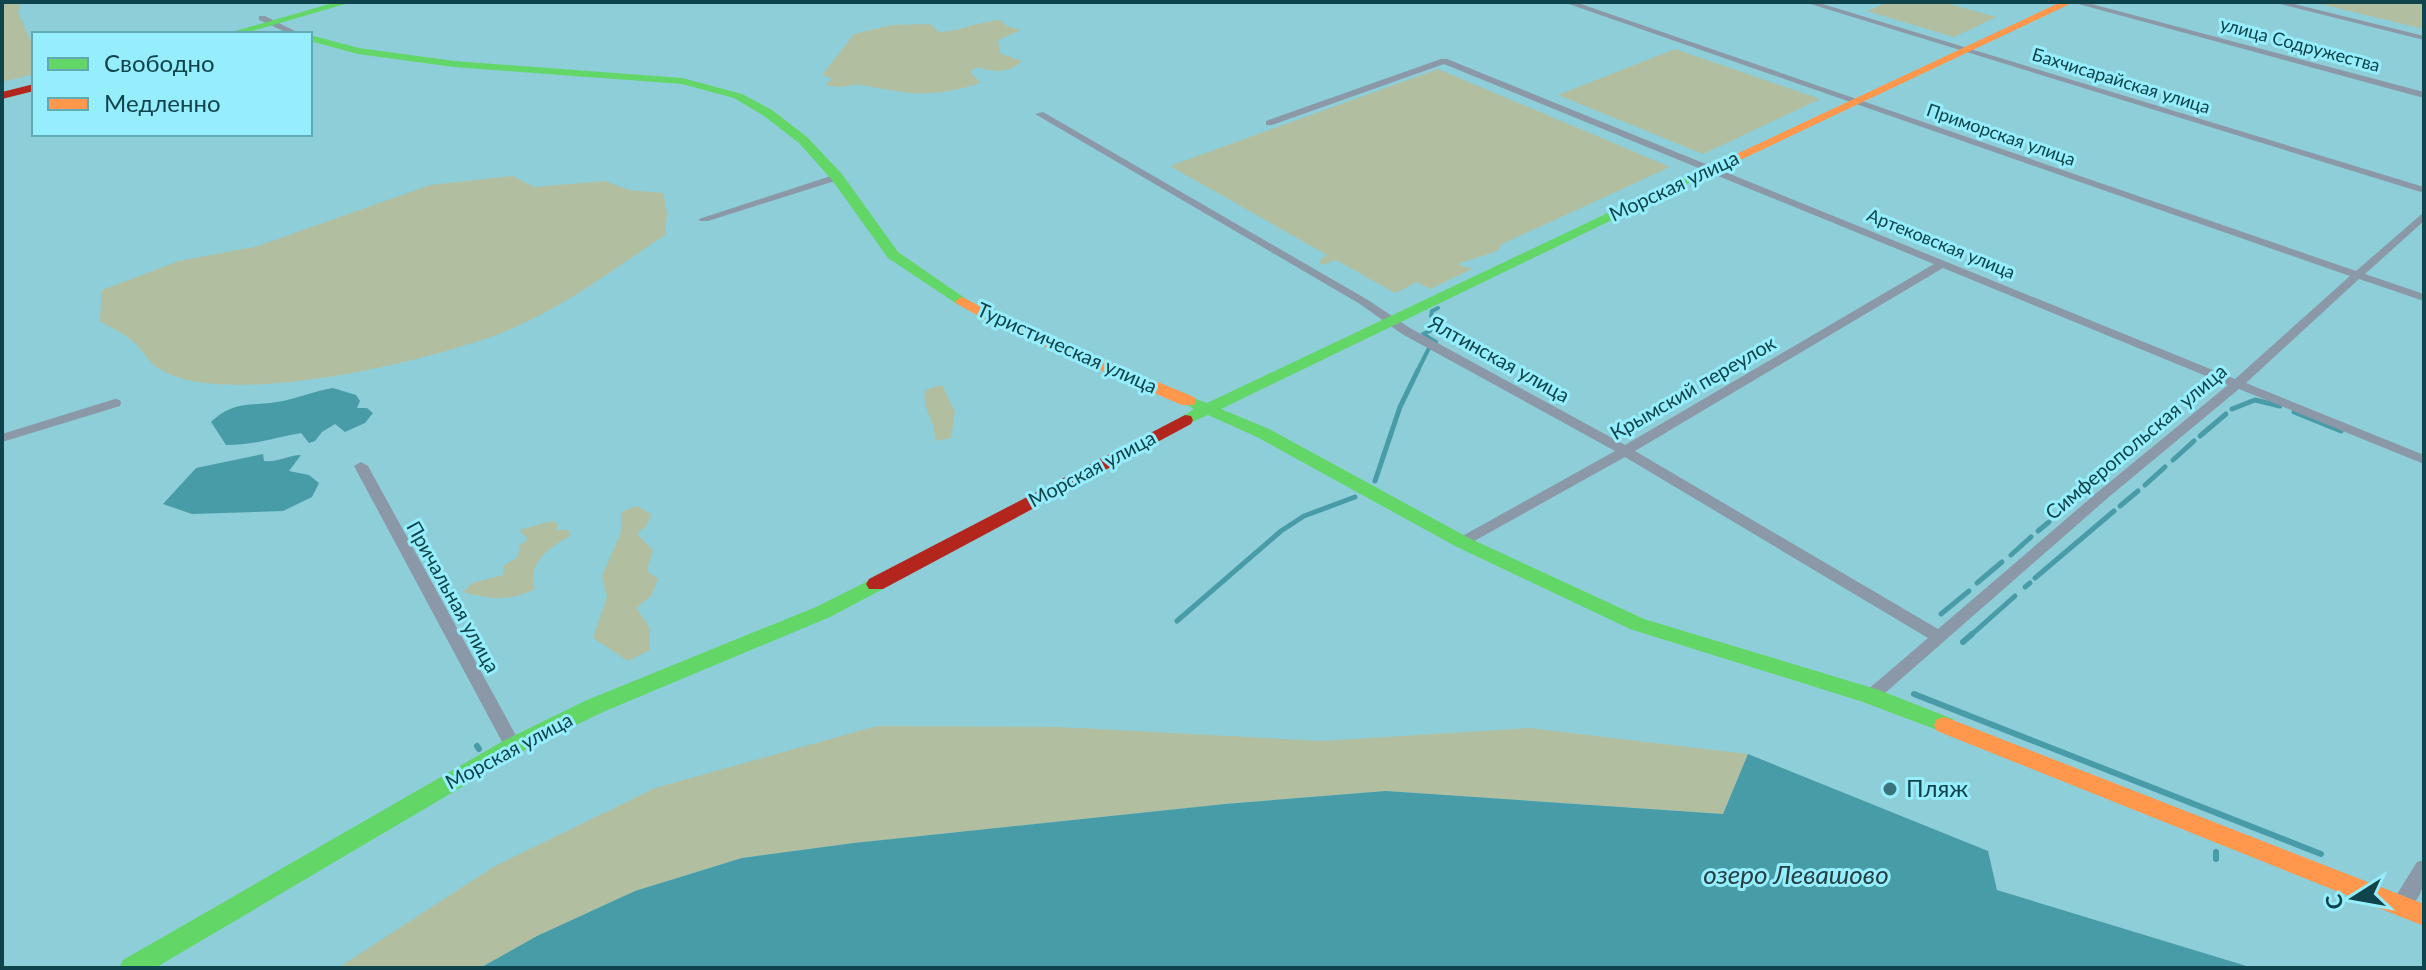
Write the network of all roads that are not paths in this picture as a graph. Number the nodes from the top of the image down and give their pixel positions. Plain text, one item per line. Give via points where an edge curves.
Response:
1 (347, 2) edge
2 (1567, 2) edge
3 (1808, 2) edge
4 (2072, 2) edge
5 (2276, 2) edge
6 (267, 21) junction
7 (236, 32) edge
8 (292, 32) edge
9 (2424, 38) edge
10 (312, 39) edge
11 (1963, 49) junction
12 (32, 88) edge
13 (2424, 95) edge
14 (2, 96) edge
15 (1854, 102) junction
16 (1040, 114) dead end
17 (1269, 123) dead end
18 (1710, 169) junction
19 (837, 177) junction
20 (2424, 190) edge
21 (2424, 215) edge
22 (704, 219) dead end
23 (1942, 264) junction
24 (2359, 276) junction
25 (2424, 298) edge
26 (1388, 320) junction
27 (2237, 384) junction
28 (115, 403) dead end
29 (1206, 409) junction
30 (2, 438) edge
31 (1625, 451) junction
32 (2424, 460) edge
33 (361, 466) dead end
34 (1462, 542) junction
35 (1939, 637) junction
36 (1871, 696) junction
37 (513, 746) junction
38 (2424, 868) edge
39 (2401, 905) junction
40 (2424, 915) edge
41 (132, 968) edge

1 - 6 street
2 - 15 street, Приморская улица
3 - 11 street, Бахчисарайская улица
4 - 11 street, Морская улица
4 - 13 street, улица Содружества
5 - 9 street
6 - 7 street
6 - 8 street
10 - 19 street, Туристическая улица via 443,63 699,84 738,96 768,113 803,140
11 - 15 street, Морская улица
11 - 20 street, Бахчисарайская улица
12 - 14 street
15 - 18 street, Морская улица
15 - 24 street, Приморская улица
16 - 26 street, Ялтинская улица
17 - 18 street, Артековская улица via 1444,61
18 - 23 street, Артековская улица
18 - 26 street, Морская улица
19 - 22 street
19 - 29 street, Туристическая улица via 893,255 945,292 1023,333
21 - 24 street, Симферопольская улица
23 - 27 street, Артековская улица
23 - 31 street, Крымский переулок
24 - 25 street, Приморская улица
24 - 27 street, Симферопольская улица
26 - 29 street, Морская улица
26 - 31 street, Ялтинская улица
27 - 32 street, Артековская улица
27 - 35 street, Симферопольская улица
28 - 30 street
29 - 34 street, Туристическая улица via 1263,433
29 - 37 street, Морская улица via 823,612 595,706
31 - 34 street, Крымский переулок
31 - 35 street, Ялтинская улица
33 - 37 street, Причальная улица
34 - 36 street, Туристическая улица via 1637,624
35 - 36 street, Симферопольская улица
36 - 39 street, Туристическая улица
37 - 41 street, Морская улица
38 - 39 street
39 - 40 street, Туристическая улица

